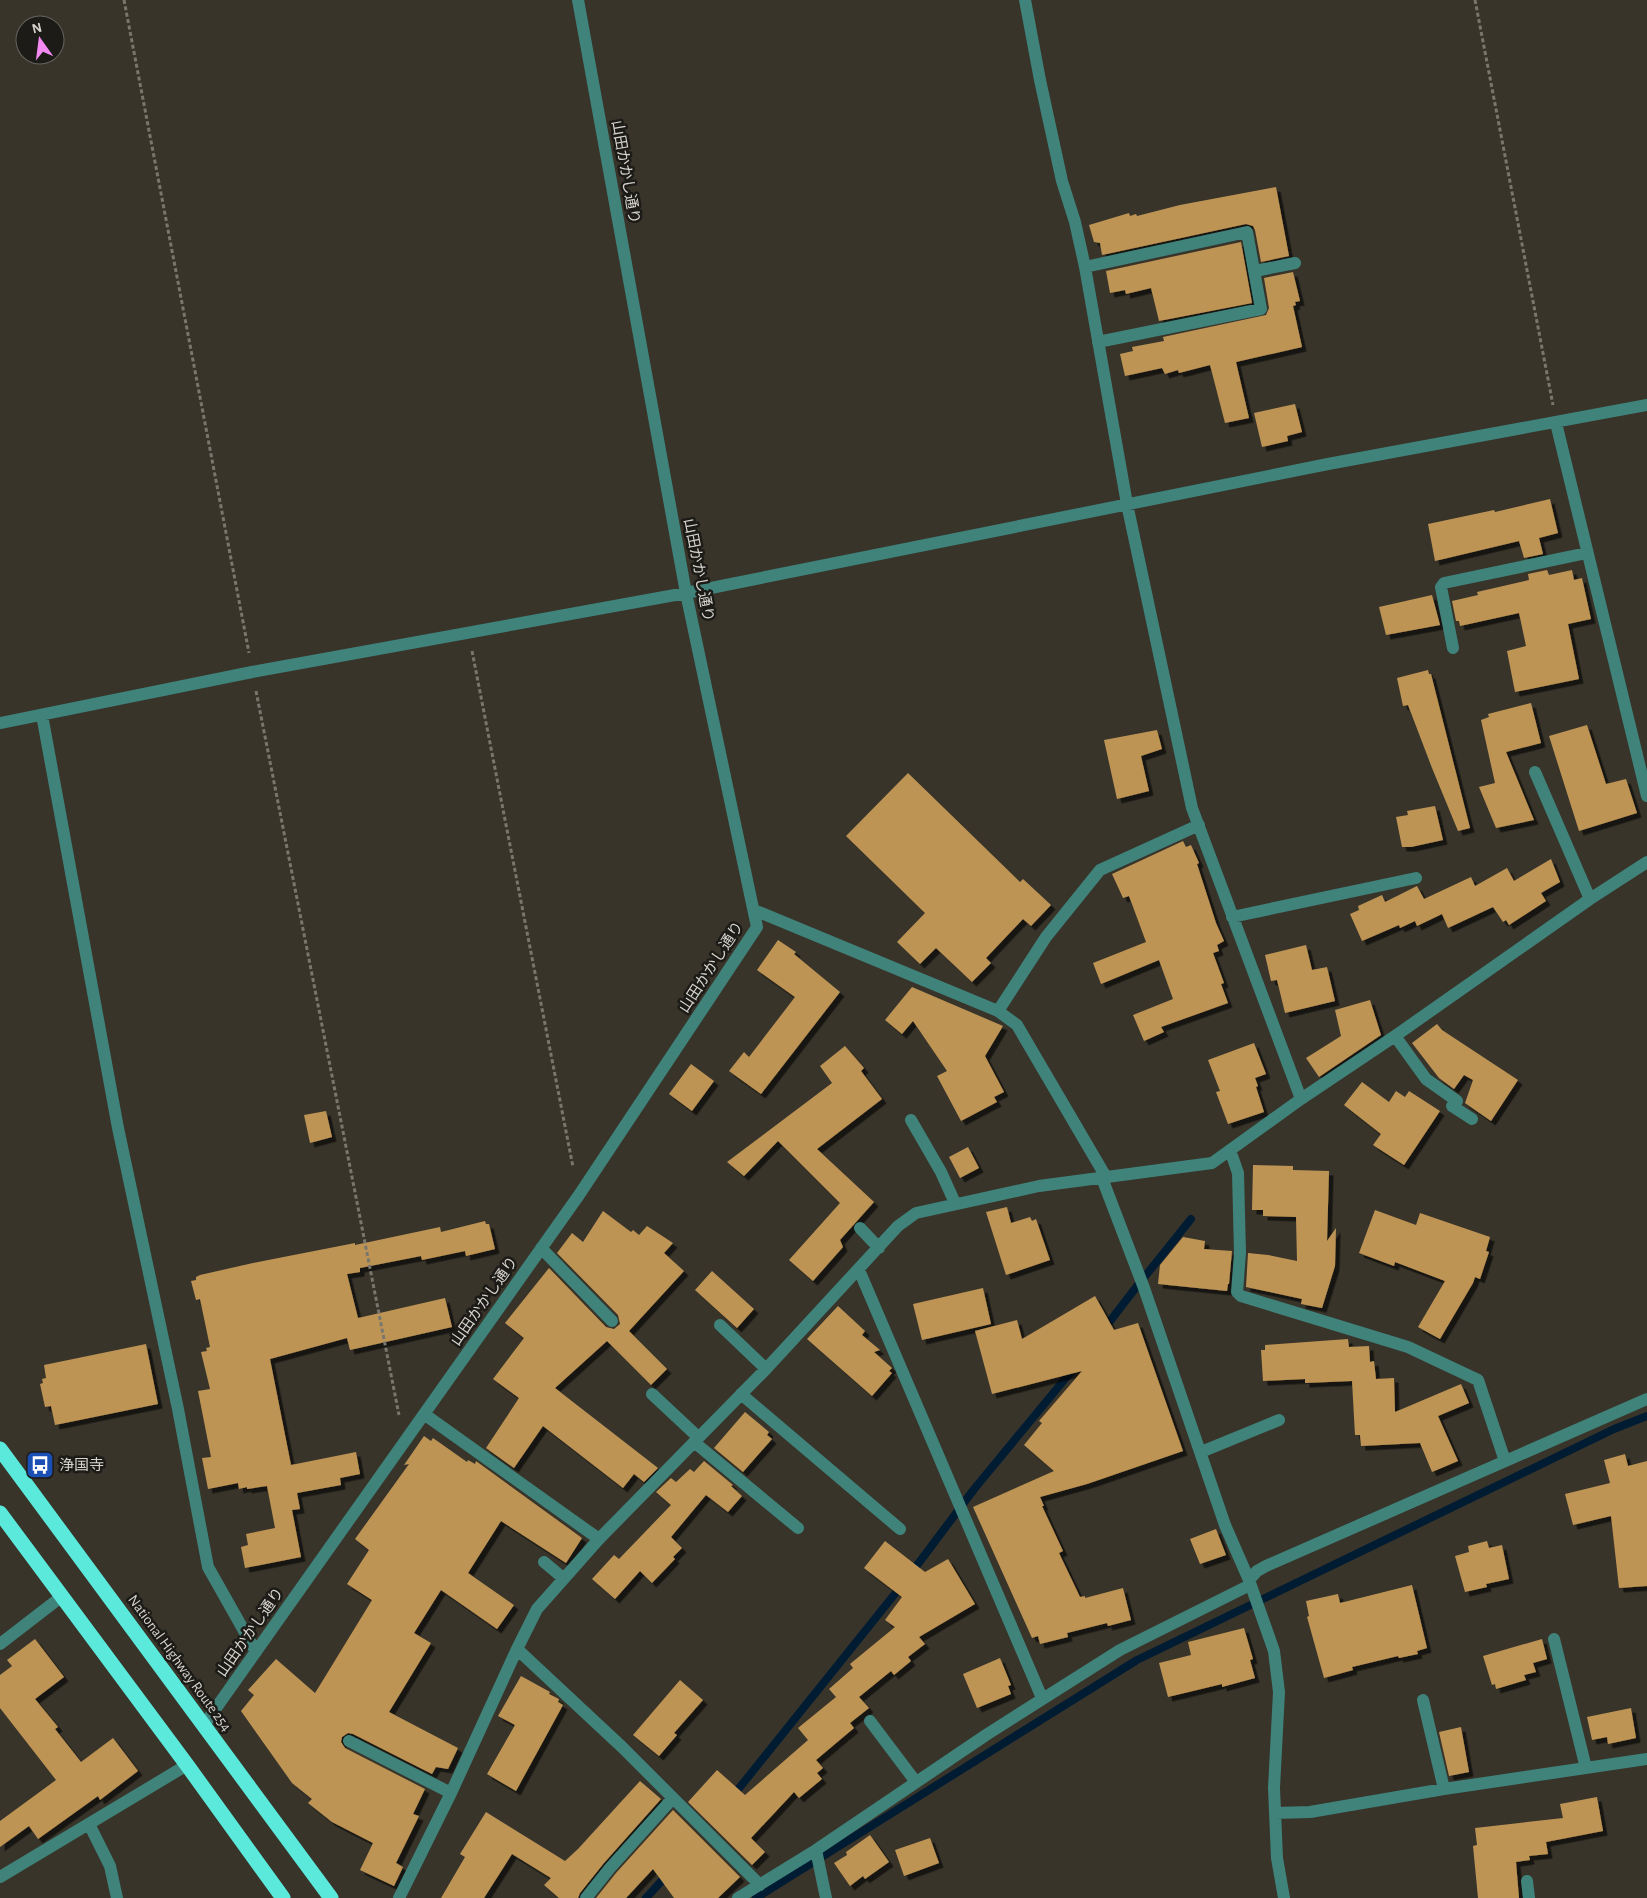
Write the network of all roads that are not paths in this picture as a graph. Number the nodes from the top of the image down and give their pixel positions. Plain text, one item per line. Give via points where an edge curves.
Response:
1 (578, 0) edge
2 (1024, 0) edge
3 (1295, 263) dead end
4 (1085, 267) junction
5 (1254, 272) junction
6 (1098, 342) junction
7 (1647, 405) edge
8 (1556, 422) junction
9 (1127, 504) junction
10 (1587, 553) junction
11 (686, 593) junction
12 (1452, 648) dead end
13 (42, 715) junction
14 (0, 723) edge
15 (1535, 772) dead end
16 (1647, 796) edge
17 (1199, 825) junction
18 (1647, 862) edge
19 (1416, 878) dead end
20 (1590, 899) junction
21 (754, 910) junction
22 (1232, 917) junction
23 (998, 1011) junction
24 (1395, 1036) junction
25 (1301, 1099) junction
26 (1472, 1119) dead end
27 (911, 1120) dead end
28 (1230, 1150) junction
29 (1104, 1178) junction
30 (955, 1203) junction
31 (860, 1228) dead end
32 (541, 1248) junction
33 (879, 1248) junction
34 (859, 1270) junction
35 (612, 1321) dead end
36 (720, 1325) dead end
37 (766, 1370) junction
38 (652, 1394) dead end
39 (741, 1394) junction
40 (1647, 1399) edge
41 (424, 1414) junction
42 (1279, 1420) dead end
43 (696, 1440) junction
44 (0, 1449) edge
45 (1201, 1452) junction
46 (1505, 1461) junction
47 (0, 1513) edge
48 (798, 1528) dead end
49 (900, 1529) dead end
50 (599, 1539) junction
51 (544, 1562) dead end
52 (563, 1578) junction
53 (1250, 1583) junction
54 (61, 1597) junction
55 (1554, 1639) dead end
56 (0, 1644) edge
57 (517, 1649) junction
58 (256, 1652) junction
59 (1042, 1698) junction
60 (1423, 1700) dead end
61 (870, 1721) dead end
62 (204, 1725) junction
63 (349, 1741) dead end
64 (1647, 1759) edge
65 (187, 1765) junction
66 (1586, 1768) junction
67 (916, 1782) junction
68 (1444, 1790) junction
69 (452, 1793) junction
70 (673, 1798) junction
71 (1275, 1813) junction
72 (89, 1824) junction
73 (816, 1850) junction
74 (0, 1877) edge
75 (1527, 1881) dead end
76 (760, 1885) junction
77 (117, 1898) edge
78 (283, 1898) edge
79 (330, 1898) edge
80 (399, 1898) edge
81 (586, 1898) edge
82 (738, 1898) edge
83 (826, 1898) edge
84 (1284, 1898) edge
85 (1529, 1898) edge

1 - 11 street, 山田かかし通り
2 - 4 street via 1060,172
3 - 5 street
4 - 5 street via 1247,232
4 - 6 street
5 - 6 street via 1261,309
6 - 9 street
7 - 8 street
8 - 9 street
8 - 10 street
9 - 11 street
9 - 17 street via 1192,808
10 - 12 street via 1444,583 1441,587
10 - 16 street
11 - 13 street via 252,672
11 - 21 street, 山田かかし通り
13 - 14 street
13 - 58 street via 118,1128 208,1566
15 - 20 street
17 - 22 street
17 - 23 street via 1100,870 1046,937
18 - 20 street
19 - 22 street
20 - 24 street
21 - 23 street
21 - 32 street, 山田かかし通り via 757,927
22 - 25 street
23 - 29 street via 1017,1026
24 - 25 street
24 - 26 street via 1426,1079 1457,1101 1452,1106
25 - 28 street
27 - 30 street
28 - 29 street via 1212,1163
28 - 46 street via 1238,1173 1240,1253 1237,1292 1240,1296 1408,1347 1478,1380
29 - 30 street via 1039,1186
29 - 45 street
30 - 33 street via 916,1213 898,1226
31 - 33 street
32 - 35 street
32 - 41 street, 山田かかし通り
33 - 34 street
34 - 37 street
34 - 59 street
36 - 37 street
37 - 39 street
38 - 43 street
39 - 43 street
39 - 49 street
40 - 46 street
41 - 50 street
41 - 58 street, 山田かかし通り
42 - 45 street
43 - 48 street
43 - 50 street
44 - 62 highway, National Highway Route 254
45 - 53 street via 1225,1525
46 - 53 street via 1266,1566 1257,1571
47 - 54 highway
50 - 52 street
51 - 52 street
52 - 57 street via 537,1610
53 - 59 street via 1120,1650
53 - 71 street via 1274,1651 1279,1692
54 - 56 street
54 - 65 highway
55 - 66 street
57 - 69 street
57 - 70 street
58 - 62 street, 山田かかし通り
59 - 67 street
60 - 68 street
61 - 67 street
62 - 79 highway, National Highway Route 254
63 - 69 street
64 - 66 street
65 - 72 street
65 - 78 highway
66 - 68 street
67 - 73 street
68 - 71 street via 1310,1812
69 - 80 street
70 - 76 street
70 - 81 street
71 - 84 street via 1277,1858
72 - 74 street
72 - 77 street via 110,1866
73 - 76 street
73 - 83 street
75 - 85 street
76 - 82 street

